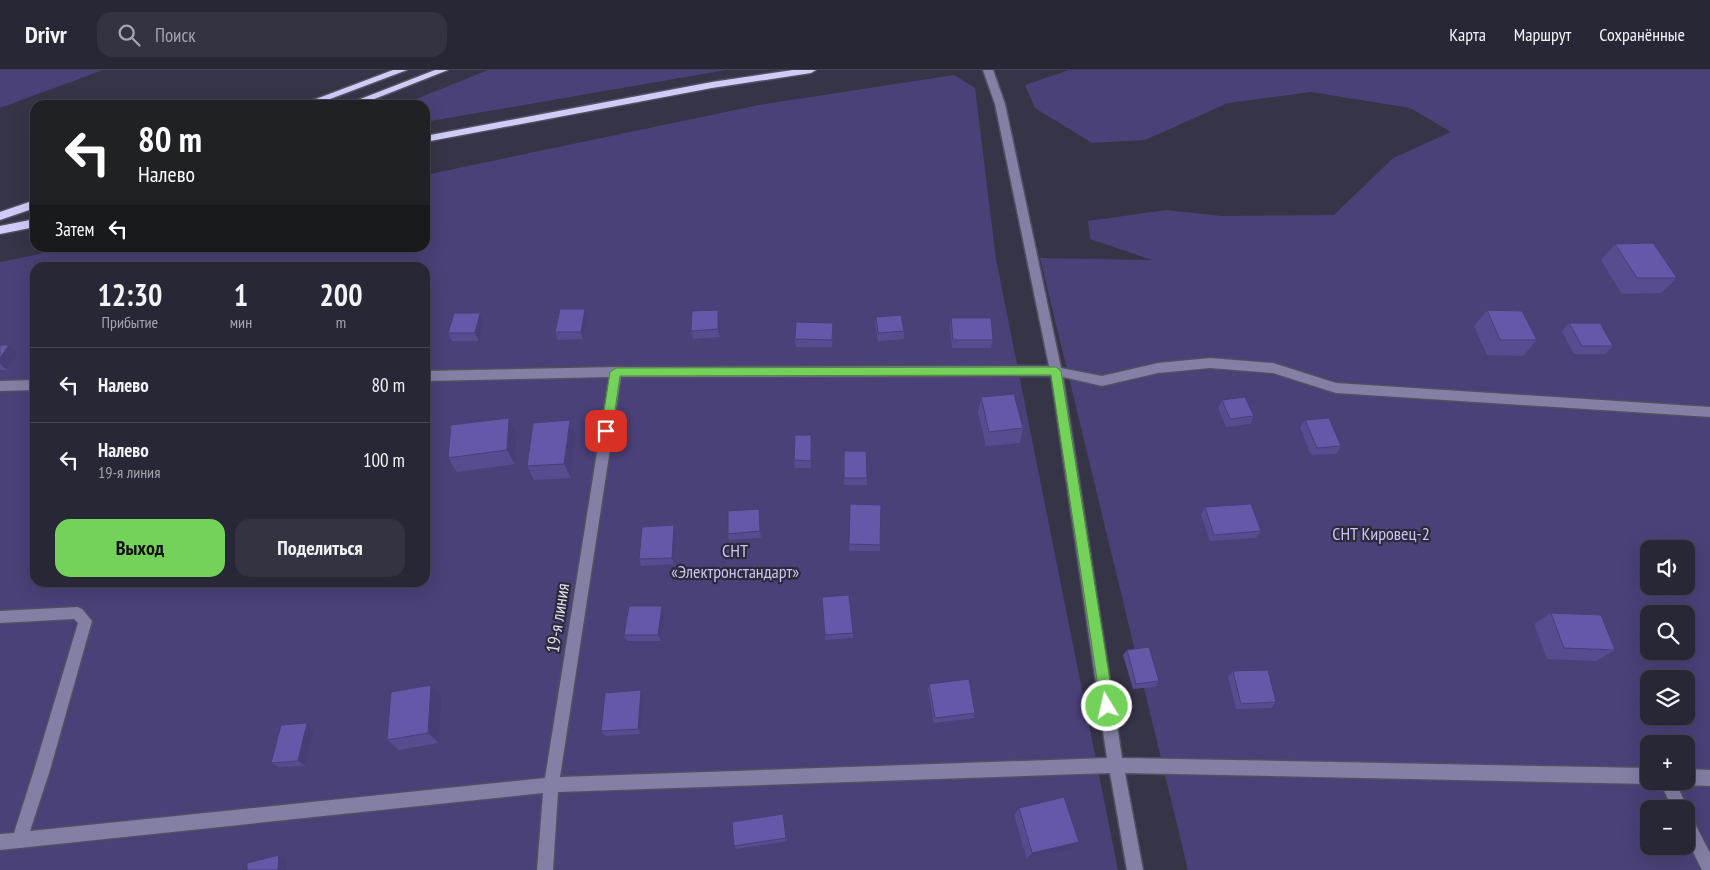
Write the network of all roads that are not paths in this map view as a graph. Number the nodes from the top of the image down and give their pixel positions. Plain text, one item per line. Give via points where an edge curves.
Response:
1 (402, 70) edge
2 (443, 70) edge
3 (811, 70) edge
4 (988, 70) edge
5 (320, 100) edge
6 (363, 100) edge
7 (430, 138) edge
8 (30, 206) edge
9 (30, 211) edge
10 (0, 216) edge
11 (0, 220) edge
12 (30, 224) edge
13 (0, 230) edge
14 (1056, 371) junction
15 (616, 372) junction
16 (430, 376) edge
17 (30, 385) edge
18 (0, 386) edge
19 (1710, 412) edge
20 (0, 617) edge
21 (1116, 764) junction
22 (1640, 776) edge
23 (1695, 778) edge
24 (1710, 778) edge
25 (551, 785) junction
26 (1695, 839) edge
27 (18, 840) junction
28 (0, 842) edge
29 (545, 870) edge
30 (1135, 870) edge
31 (1710, 870) edge

1 - 5 main road
2 - 6 main road
3 - 7 main road via 712,85
4 - 14 street via 1000,104
8 - 10 main road
9 - 11 main road
12 - 13 main road
14 - 15 street
14 - 19 street via 1102,381 1158,368 1210,363 1273,368 1336,388
14 - 21 street
15 - 16 street
15 - 25 street, 19-я линия
17 - 18 street
20 - 27 street via 77,614 85,621
21 - 22 street
21 - 25 street
21 - 30 street
23 - 24 street
25 - 27 street
25 - 29 street, 19-я линия
26 - 31 street
27 - 28 street

